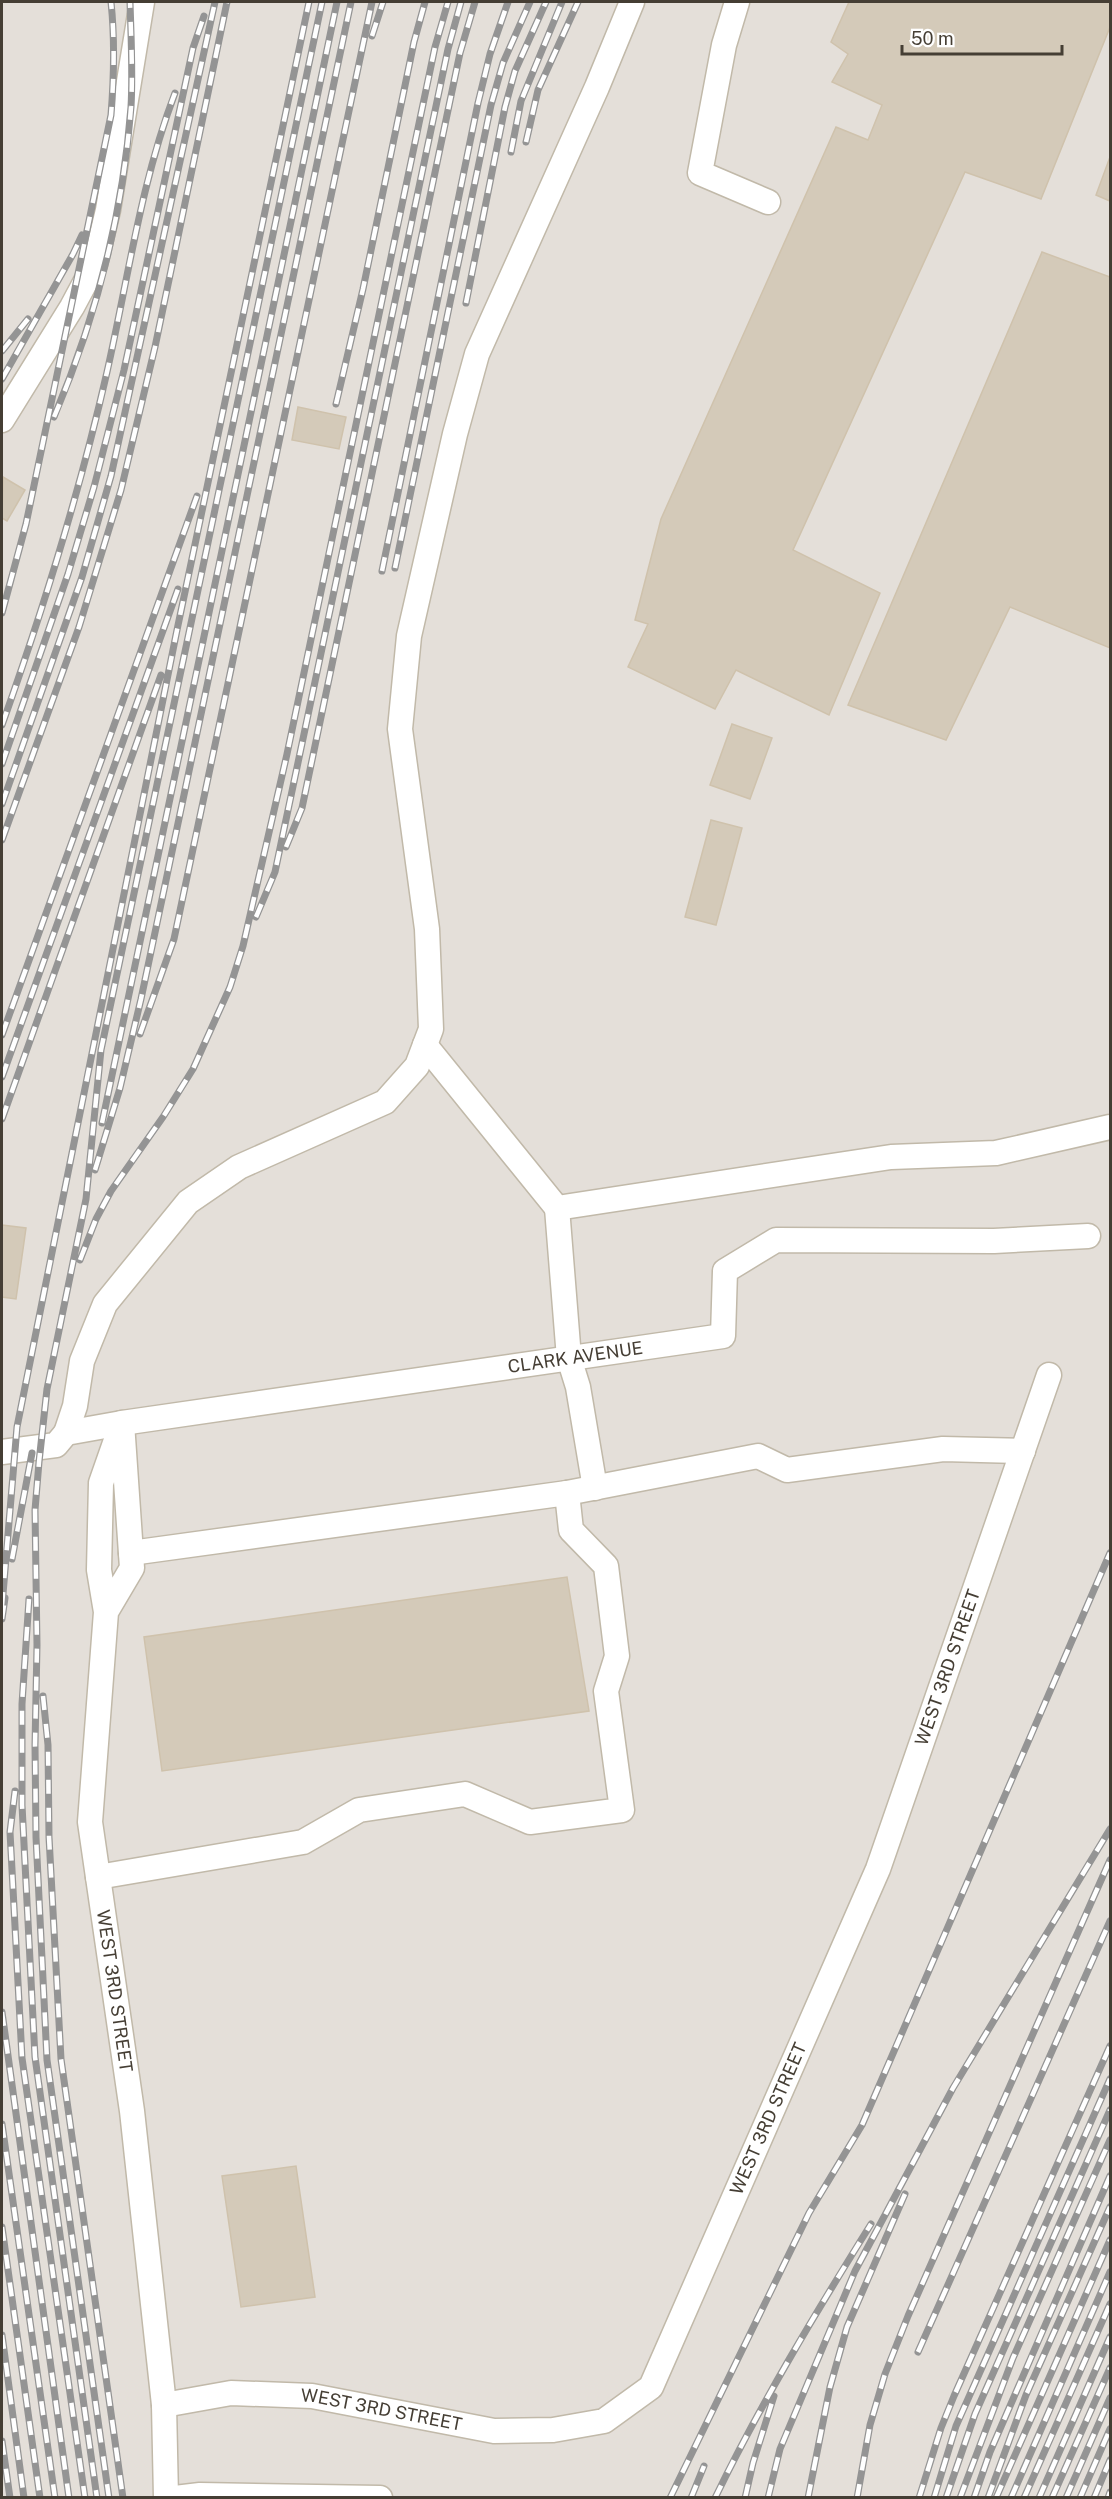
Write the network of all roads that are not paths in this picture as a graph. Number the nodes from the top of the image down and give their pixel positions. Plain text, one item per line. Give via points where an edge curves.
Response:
1 (142, 2) edge
2 (632, 2) edge
3 (737, 2) edge
4 (768, 202) dead end
5 (11, 385) edge
6 (2, 420) edge
7 (425, 1045) junction
8 (1110, 1127) edge
9 (557, 1208) junction
10 (1088, 1236) dead end
11 (569, 1358) junction
12 (1049, 1375) dead end
13 (122, 1424) junction
14 (66, 1432) junction
15 (1023, 1451) junction
16 (2, 1452) edge
17 (595, 1488) junction
18 (567, 1493) junction
19 (131, 1553) junction
20 (106, 1612) junction
21 (98, 1877) junction
22 (164, 2405) junction
23 (166, 2498) edge
24 (174, 2498) edge
25 (380, 2498) edge

1 - 5 street via 108,210 95,264 72,307
2 - 7 street via 477,354 410,636 400,729 427,929 431,1029
3 - 4 street via 724,45 700,173
5 - 6 street
7 - 9 street
7 - 14 street via 417,1066 385,1102 239,1167 188,1202 105,1304 82,1361 75,1406
8 - 9 street via 996,1153 891,1157
9 - 11 street
10 - 11 street, CLARK AVENUE via 994,1241 776,1240 725,1271 723,1336
11 - 13 street, CLARK AVENUE
11 - 17 street via 578,1387
12 - 15 street, WEST 3RD STREET
13 - 14 street, CLARK AVENUE
13 - 19 street, WEST 3RD STREET
13 - 20 street, WEST 3RD STREET via 101,1483 99,1570
14 - 16 street, CLARK AVENUE via 56,1445
15 - 17 street via 943,1449 787,1470 758,1456
15 - 22 street, WEST 3RD STREET via 878,1869 651,2387 604,2421 553,2430 494,2431 312,2396 231,2393
17 - 18 street
18 - 19 street
18 - 21 street via 571,1530 606,1566 617,1656 606,1690 622,1809 530,1822 465,1794 359,1810 303,1842
19 - 20 street, WEST 3RD STREET via 132,1568
20 - 21 street, WEST 3RD STREET via 90,1822
21 - 22 street, WEST 3RD STREET via 132,2111
22 - 23 street, WEST 3RD STREET
24 - 25 street

